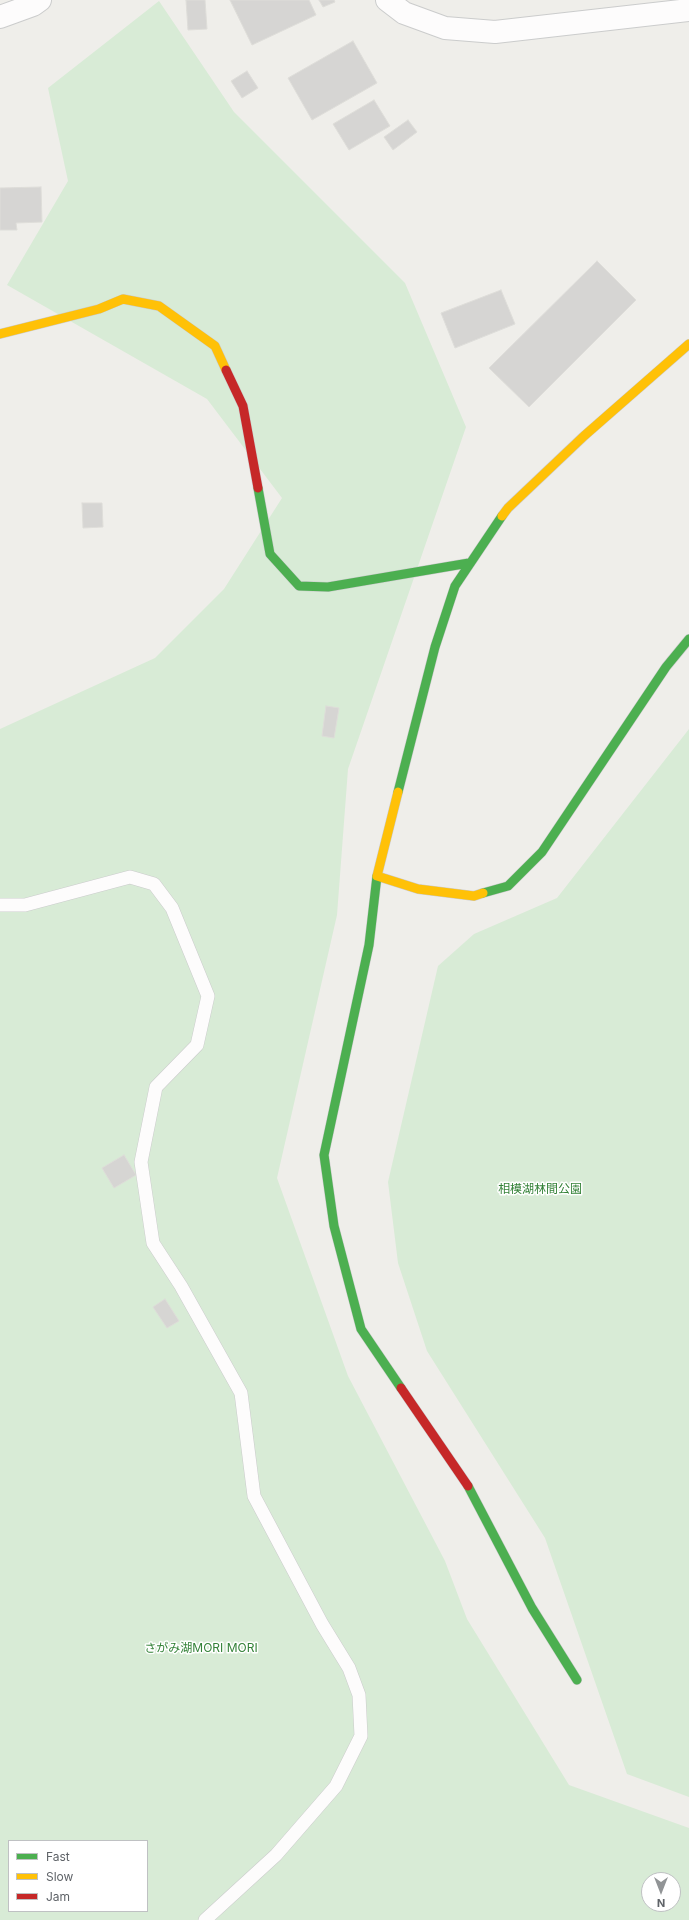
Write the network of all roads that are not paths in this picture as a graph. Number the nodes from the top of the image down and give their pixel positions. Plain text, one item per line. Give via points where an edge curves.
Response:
1 (40, 0) edge
2 (387, 0) edge
3 (689, 10) edge
4 (0, 18) edge
5 (0, 334) edge
6 (689, 344) edge
7 (469, 563) junction
8 (689, 639) edge
9 (377, 876) junction
10 (0, 905) edge
11 (577, 1680) dead end
12 (205, 1920) edge

1 - 4 street
2 - 3 street via 404,13 445,28 495,32
5 - 7 street via 99,310 123,299 159,306 215,346 243,406 270,554 299,586 328,587
6 - 7 street via 584,436 508,508
7 - 9 street via 455,586 435,647
8 - 9 street via 666,668 542,852 508,886 474,896 418,889
9 - 11 street via 369,946 324,1155 334,1226 361,1328 467,1484 532,1608
10 - 12 lane via 25,905 130,877 154,884 172,908 208,996 197,1045 156,1087 141,1162 153,1243 181,1286 241,1393 254,1496 322,1624 350,1668 360,1695 361,1736 336,1786 276,1855

